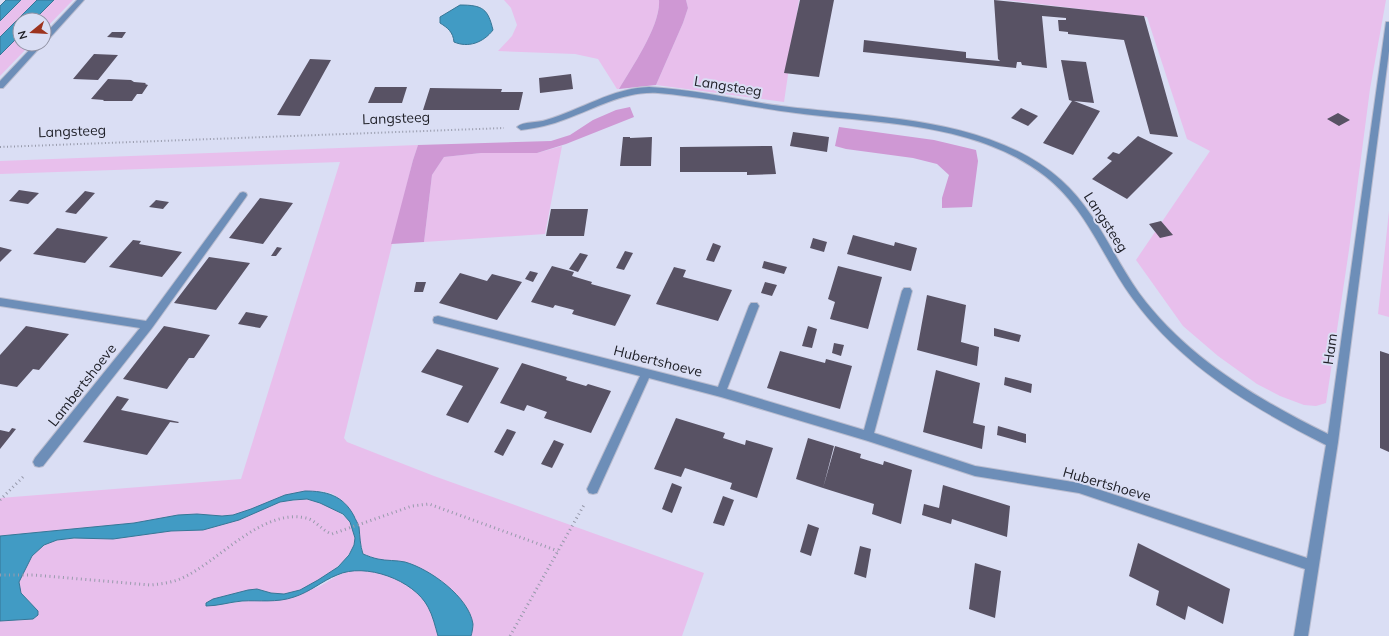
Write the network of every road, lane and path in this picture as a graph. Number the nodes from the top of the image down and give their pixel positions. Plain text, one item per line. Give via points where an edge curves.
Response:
1 (80, 0) edge
2 (1389, 24) edge
3 (52, 30) edge
4 (32, 52) edge
5 (1386, 67) edge
6 (0, 86) edge
7 (521, 127) joint
8 (0, 148) edge
9 (243, 195) dead end
10 (907, 291) dead end
11 (0, 302) edge
12 (754, 306) dead end
13 (438, 320) dead end
14 (148, 325) junction
15 (646, 374) junction
16 (721, 392) junction
17 (868, 436) junction
18 (1332, 442) junction
19 (39, 462) joint
20 (593, 489) joint
21 (0, 500) edge
22 (558, 551) junction
23 (1311, 565) junction
24 (0, 575) edge
25 (510, 636) edge
26 (1301, 636) edge

1 - 3 street
2 - 5 street, Ham
4 - 6 street
5 - 18 street, Ham
7 - 8 path, Langsteeg
7 - 18 street, Langsteeg via 555,121 602,101 634,91 667,91 797,111 944,129 983,139 1040,168 1068,191 1084,209 1136,296 1165,331 1206,367 1282,418
9 - 14 street, Lambertshoeve
10 - 17 street
11 - 14 street
12 - 16 street
13 - 15 street, Hubertshoeve
14 - 19 street, Lambertshoeve
15 - 16 street, Hubertshoeve
15 - 20 street
16 - 17 street, Hubertshoeve
17 - 23 street, Hubertshoeve via 975,471 1079,488
18 - 23 street, Ham
19 - 21 path
20 - 22 path
22 - 24 path via 429,504 412,506 332,534 308,518 276,520 249,534 186,577 168,584
22 - 25 path
23 - 26 street, Ham

